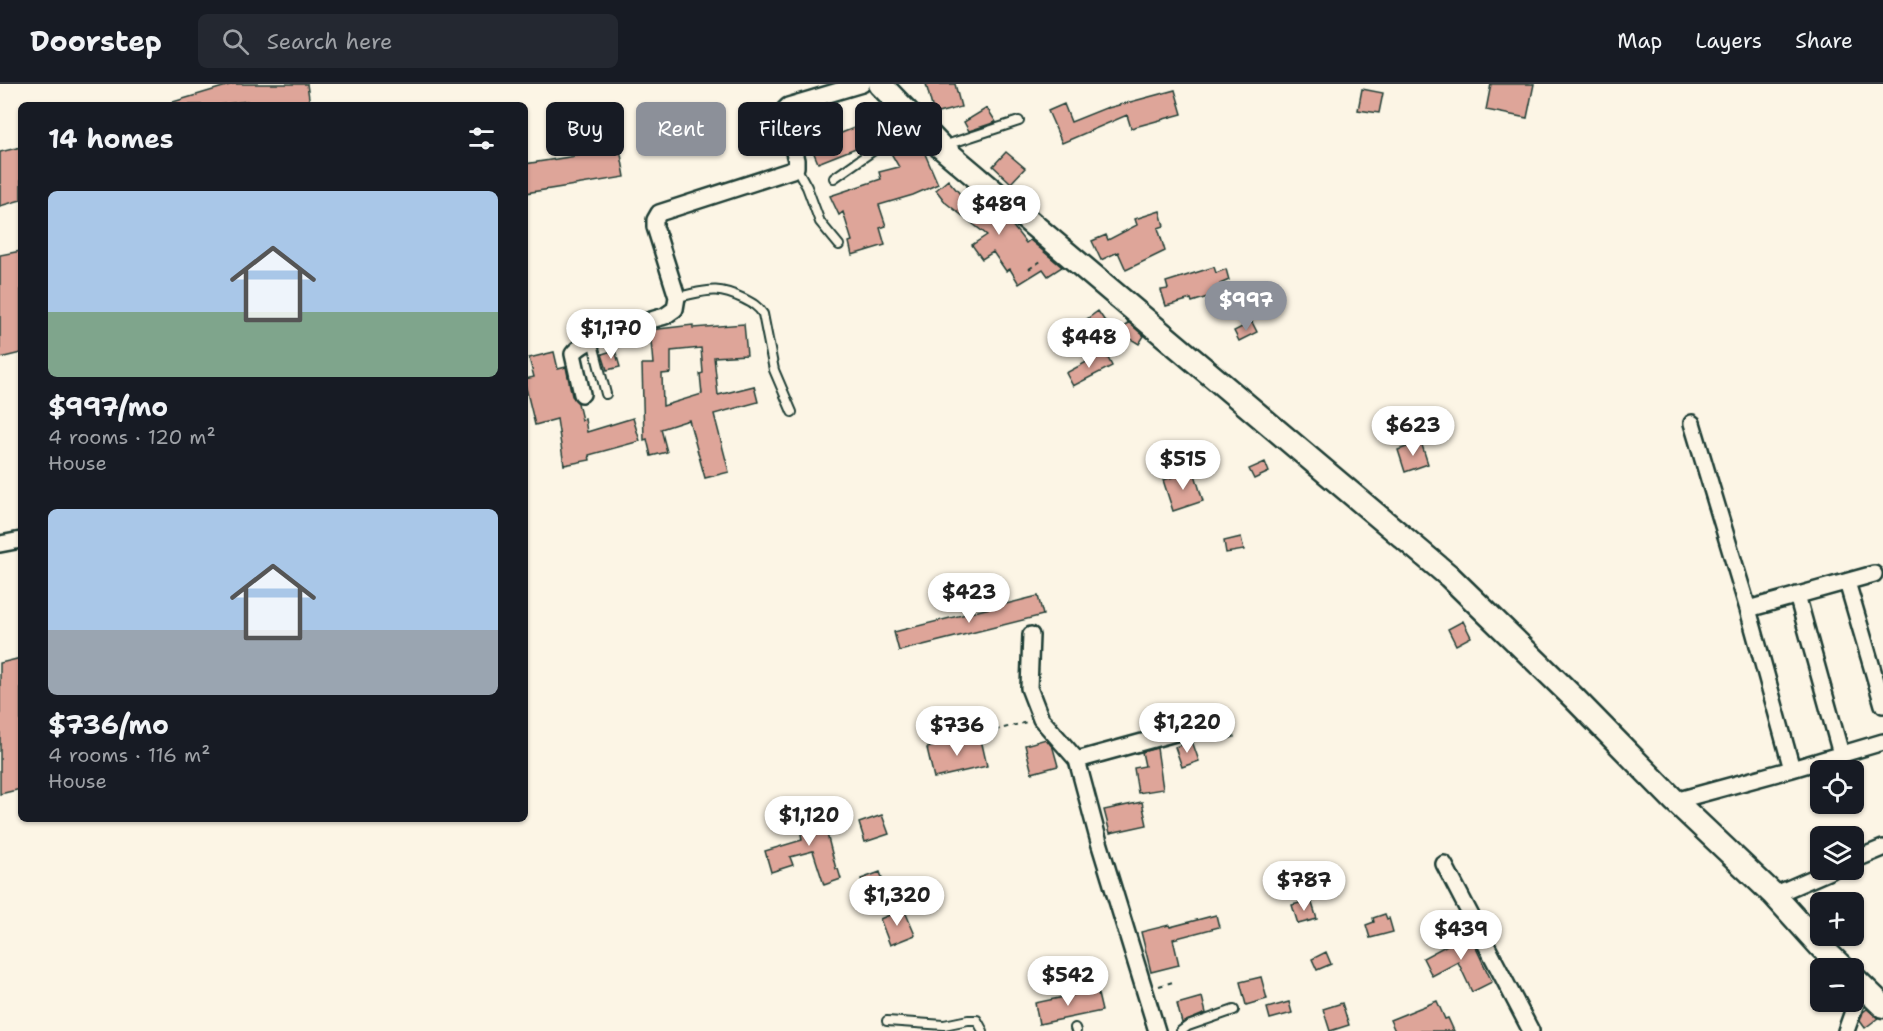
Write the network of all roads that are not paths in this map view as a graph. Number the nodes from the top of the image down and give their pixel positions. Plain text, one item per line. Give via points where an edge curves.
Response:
1 (862, 84) edge
2 (879, 84) edge
3 (897, 102) edge
4 (1019, 121) dead end
5 (942, 147) joint
6 (865, 156) edge
7 (796, 167) junction
8 (834, 178) dead end
9 (839, 244) dead end
10 (677, 297) junction
11 (592, 340) junction
12 (582, 394) dead end
13 (606, 394) dead end
14 (792, 412) dead end
15 (1692, 423) dead end
16 (18, 541) edge
17 (0, 544) edge
18 (1874, 574) dead end
19 (1847, 582) junction
20 (1797, 595) junction
21 (1748, 609) junction
22 (1031, 635) dead end
23 (1883, 705) edge
24 (1208, 723) dead end
25 (1883, 742) edge
26 (1841, 754) junction
27 (1077, 760) junction
28 (1792, 769) junction
29 (1675, 801) junction
30 (1883, 848) edge
31 (1864, 856) edge
32 (1444, 864) dead end
33 (1810, 879) edge
34 (1774, 895) junction
35 (1832, 958) edge
36 (1864, 988) edge
37 (1883, 1006) edge
38 (1234, 1010) dead end
39 (1851, 1012) edge
40 (887, 1021) dead end
41 (983, 1031) edge
42 (1157, 1031) edge
43 (1181, 1031) edge
44 (1531, 1031) edge
45 (1846, 1031) edge

1 - 7 street via 784,110
2 - 3 street
4 - 5 lane
5 - 29 street via 1449,576
6 - 8 lane
7 - 9 lane via 820,222
7 - 10 street via 659,213 655,227
10 - 11 street via 675,309 665,316
10 - 14 lane via 713,289 759,307 774,370
11 - 12 street via 573,354
11 - 13 lane
15 - 21 street
16 - 17 street
18 - 19 street
19 - 20 street
19 - 23 street
20 - 21 street
20 - 26 street
21 - 28 street
22 - 27 street via 1029,688 1041,719
24 - 27 street
25 - 26 street
26 - 28 street
27 - 42 street
28 - 29 street
29 - 34 street
30 - 31 street
32 - 44 street
33 - 34 street
34 - 35 street
36 - 37 street
38 - 43 lane
39 - 45 street
40 - 41 lane via 944,1025 977,1020

